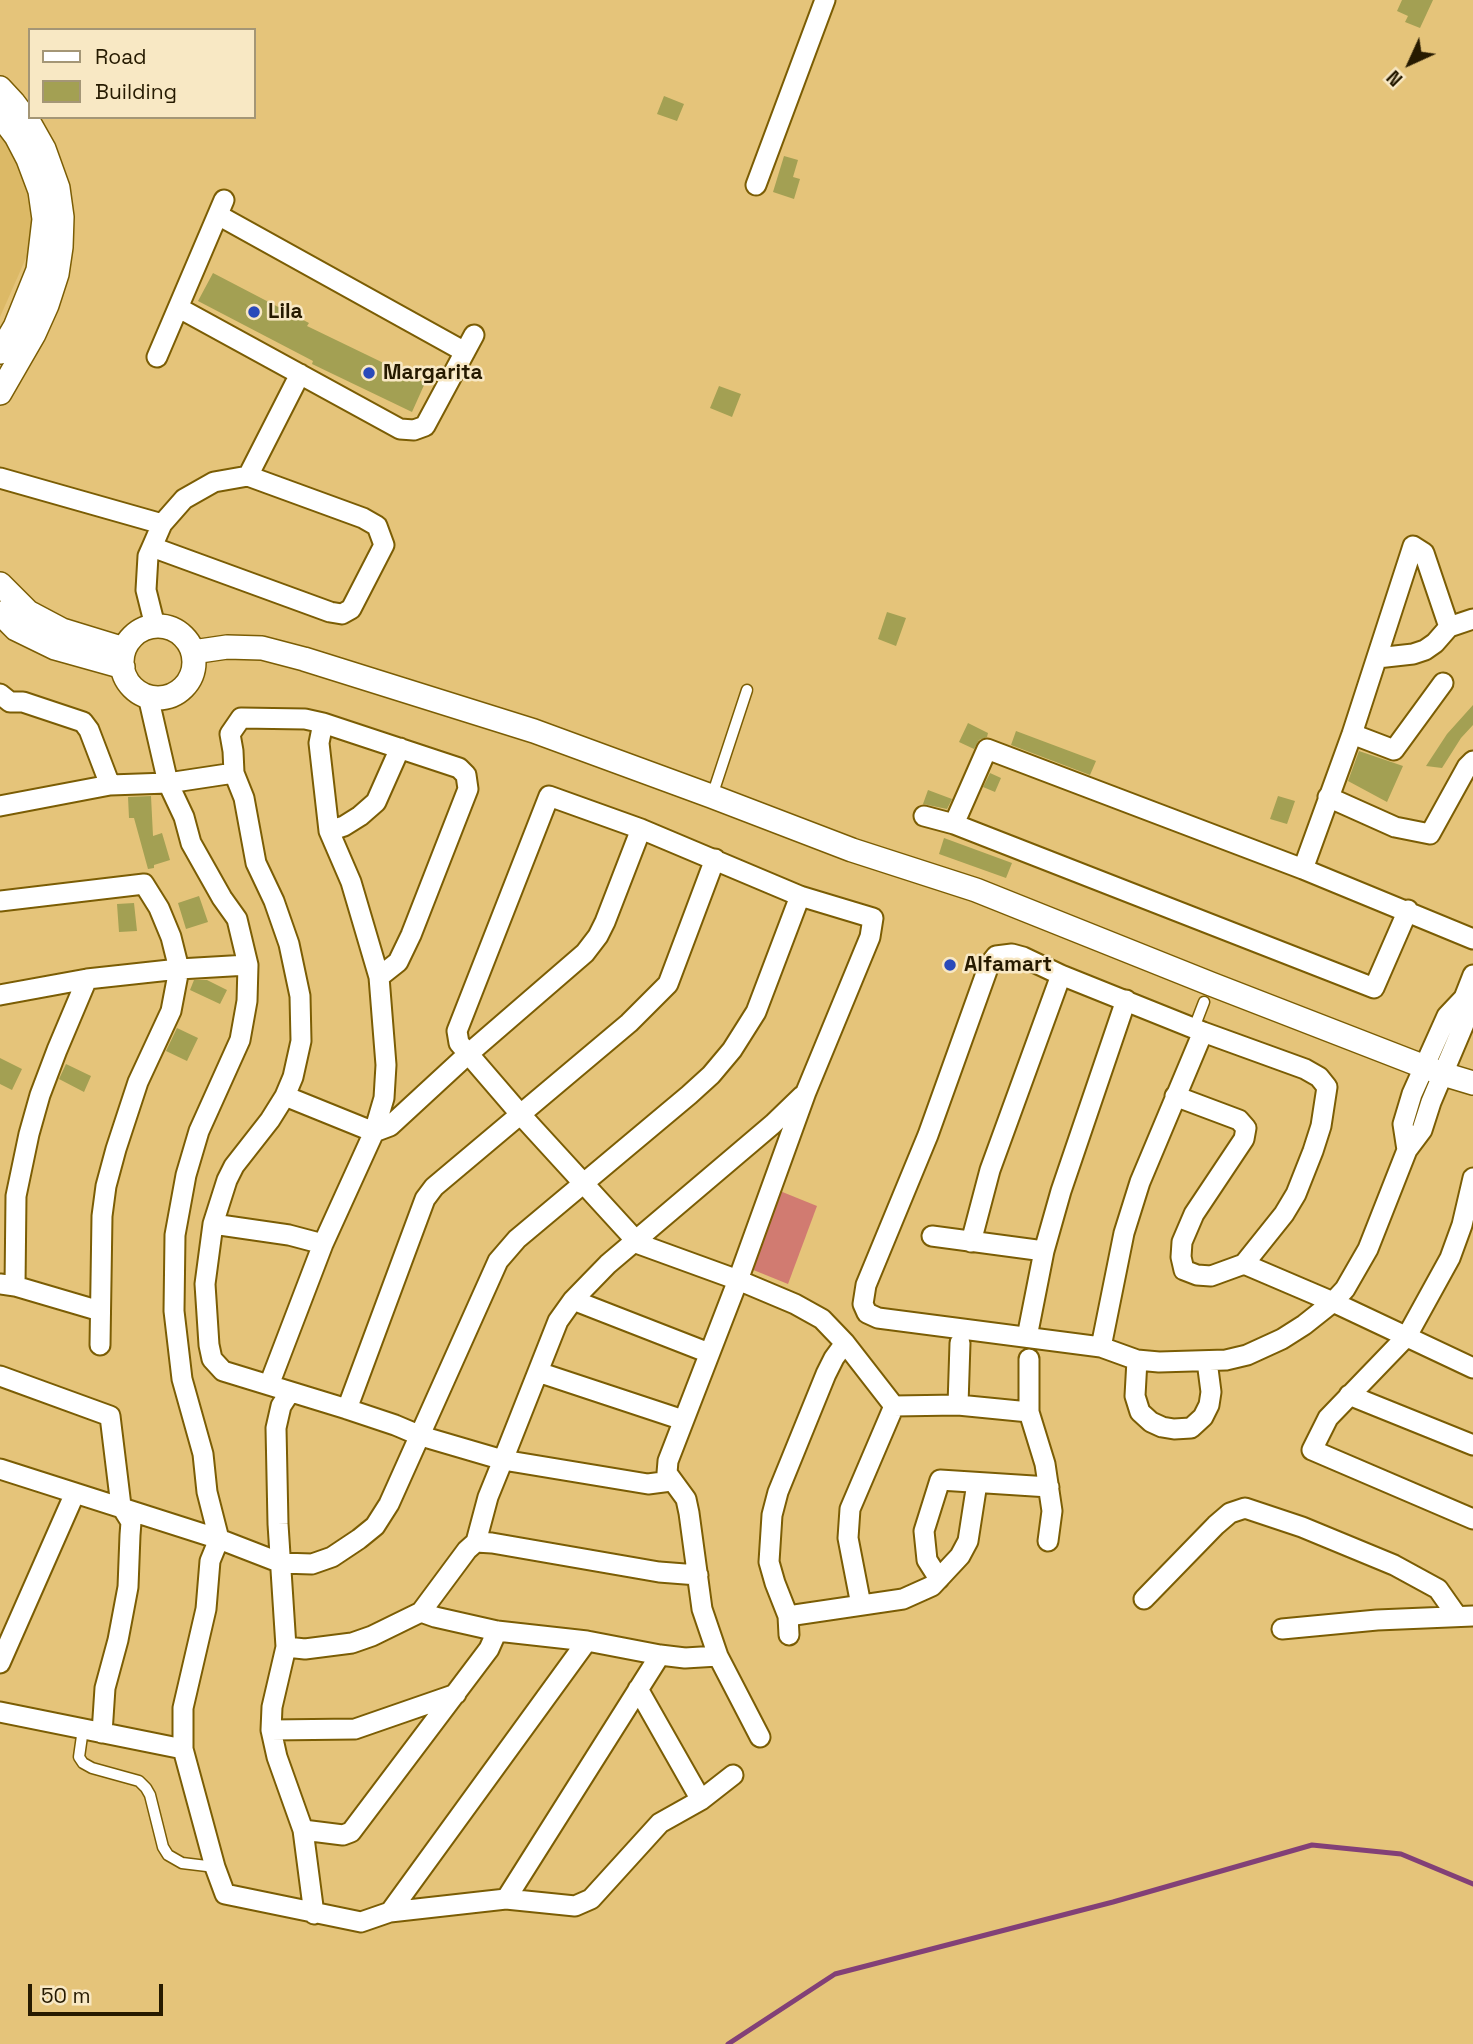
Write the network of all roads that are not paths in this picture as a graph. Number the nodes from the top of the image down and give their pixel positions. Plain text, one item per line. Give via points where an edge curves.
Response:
1 (825, 0) edge
2 (0, 88) edge
3 (0, 115) edge
4 (755, 185) dead end
5 (179, 308) junction
6 (0, 352) edge
7 (157, 357) dead end
8 (300, 374) junction
9 (0, 393) edge
10 (248, 476) junction
11 (0, 478) edge
12 (162, 524) junction
13 (152, 547) junction
14 (0, 584) edge
15 (0, 613) edge
16 (1473, 619) edge
17 (155, 626) junction
18 (1449, 627) junction
19 (193, 652) junction
20 (123, 658) junction
21 (1377, 658) junction
22 (1443, 683) dead end
23 (747, 690) dead end
24 (148, 696) junction
25 (3, 704) edge
26 (323, 723) junction
27 (1352, 734) junction
28 (400, 748) junction
29 (1473, 761) edge
30 (234, 773) junction
31 (169, 783) junction
32 (110, 785) junction
33 (712, 796) junction
34 (1328, 797) junction
35 (0, 806) edge
36 (924, 816) dead end
37 (954, 824) junction
38 (641, 830) junction
39 (329, 831) junction
40 (715, 859) junction
41 (1303, 869) junction
42 (800, 895) junction
43 (0, 901) edge
44 (1408, 910) junction
45 (1473, 939) edge
46 (248, 965) junction
47 (179, 968) junction
48 (1060, 975) junction
49 (1473, 975) edge
50 (379, 977) junction
51 (88, 979) junction
52 (0, 995) edge
53 (1126, 1000) junction
54 (1204, 1003) dead end
55 (1198, 1030) junction
56 (467, 1055) junction
57 (1433, 1070) junction
58 (1473, 1083) edge
59 (806, 1092) junction
60 (285, 1096) junction
61 (1175, 1096) junction
62 (521, 1115) junction
63 (374, 1132) junction
64 (1473, 1178) edge
65 (583, 1182) junction
66 (8, 1196) edge
67 (213, 1224) junction
68 (932, 1236) dead end
69 (635, 1241) junction
70 (971, 1242) junction
71 (323, 1244) junction
72 (1044, 1251) junction
73 (1244, 1264) junction
74 (738, 1280) junction
75 (8, 1285) edge
76 (572, 1300) junction
77 (1333, 1302) junction
78 (100, 1311) junction
79 (1407, 1336) junction
80 (1027, 1337) junction
81 (845, 1343) junction
82 (960, 1343) dead end
83 (100, 1345) dead end
84 (1101, 1347) junction
85 (709, 1353) junction
86 (1029, 1359) dead end
87 (1137, 1360) junction
88 (1207, 1361) junction
89 (1473, 1368) edge
90 (538, 1372) junction
91 (0, 1376) edge
92 (269, 1385) junction
93 (289, 1392) junction
94 (1349, 1395) junction
95 (958, 1405) junction
96 (894, 1406) junction
97 (347, 1409) junction
98 (1029, 1412) junction
99 (683, 1420) junction
100 (421, 1436) junction
101 (1473, 1445) edge
102 (502, 1460) junction
103 (0, 1469) edge
104 (671, 1481) junction
105 (977, 1483) junction
106 (1049, 1487) junction
107 (75, 1493) junction
108 (121, 1506) junction
109 (1473, 1519) edge
110 (219, 1539) junction
111 (1048, 1541) dead end
112 (476, 1542) junction
113 (281, 1563) junction
114 (698, 1575) junction
115 (939, 1579) junction
116 (1144, 1600) dead end
117 (861, 1605) junction
118 (421, 1612) junction
119 (1465, 1616) edge
120 (1282, 1629) dead end
121 (497, 1631) junction
122 (587, 1641) junction
123 (286, 1647) junction
124 (660, 1655) junction
125 (718, 1656) junction
126 (0, 1663) edge
127 (638, 1689) junction
128 (456, 1694) junction
129 (0, 1712) edge
130 (271, 1730) junction
131 (93, 1731) junction
132 (760, 1737) dead end
133 (183, 1749) junction
134 (733, 1775) dead end
135 (701, 1800) junction
136 (303, 1830) junction
137 (215, 1867) junction
138 (506, 1899) junction
139 (390, 1912) junction
140 (314, 1914) junction

1 - 4 street
2 - 9 street via 32,126 44,149 62,216 57,274 47,305
3 - 6 street via 28,159 44,219 38,270
5 - 7 street
5 - 8 street
5 - 8 street via 221,208 470,343 425,426 414,430 400,429
8 - 10 street
10 - 12 street via 214,482 184,499
10 - 13 street via 377,526 384,545 351,609 342,614 331,612
11 - 12 street
12 - 13 street
13 - 17 street via 146,590
14 - 20 street via 28,612
15 - 20 street via 16,629 55,648
16 - 18 street
17 - 19 street via 183,635
17 - 20 street via 136,633
18 - 21 street via 1425,650
18 - 21 street via 1424,553 1413,546
19 - 24 street via 193,671 184,687 168,696
19 - 33 street via 262,648 304,659 534,732
20 - 24 street via 131,685
21 - 27 street
22 - 27 street via 1394,750
23 - 33 lane
24 - 31 street
25 - 32 street via 23,702 83,722
26 - 28 street
26 - 30 street via 241,718 230,734
26 - 39 street via 319,743
27 - 34 street
28 - 39 street via 376,802 344,826
28 - 50 street via 459,768 466,775 468,789 411,935 398,962
29 - 34 street via 1430,834 1395,827
30 - 31 street
30 - 60 street via 244,799 256,863 282,920 296,974 301,1041
31 - 32 street
31 - 46 street via 191,843 237,919
32 - 35 street
33 - 57 street via 852,850 976,890
34 - 41 street
36 - 37 street
37 - 41 street via 987,750
37 - 44 street via 1374,988
38 - 40 street
38 - 56 street via 598,936 585,953
38 - 56 street via 549,796 457,1031 458,1043
39 - 50 street via 351,882
40 - 42 street
40 - 62 street via 668,984 629,1024
41 - 44 street
42 - 59 street via 873,918 870,937
42 - 65 street via 757,1012 732,1050 689,1095
43 - 47 street via 144,884 159,908
44 - 45 street
46 - 47 street
46 - 110 street via 240,1040 199,1132 174,1235 174,1311 182,1379 203,1454
47 - 51 street
47 - 78 street via 171,1011 138,1082 106,1186
48 - 53 street
48 - 70 street via 990,1170
48 - 80 street via 1012,954 996,956 989,965 928,1135 866,1285 863,1304 867,1313 878,1318
49 - 57 street via 1464,998 1447,1016
50 - 63 street via 386,1066 384,1098
51 - 52 street
51 - 66 street via 40,1096
53 - 55 street
53 - 72 street
54 - 55 lane
55 - 61 street
55 - 73 street via 1305,1069 1327,1087 1321,1126 1296,1194
56 - 62 street
56 - 63 street via 390,1126
57 - 58 street
57 - 77 street via 1412,1094 1403,1124 1407,1150 1368,1249
59 - 69 street
59 - 74 street
60 - 63 street
60 - 67 street via 234,1166
61 - 73 street via 1239,1121 1246,1128 1244,1139 1186,1230 1181,1257 1184,1270 1211,1276
61 - 84 street via 1131,1209
62 - 65 street
62 - 97 street via 425,1199
63 - 71 street
64 - 79 street via 1450,1258
65 - 69 street
65 - 100 street via 498,1261
66 - 75 street
67 - 71 street
67 - 92 street via 205,1284 212,1359 223,1371
68 - 70 street
69 - 74 street
69 - 76 street
70 - 72 street
71 - 92 street
72 - 80 street
73 - 77 street
74 - 81 street via 822,1319
74 - 85 street
75 - 78 street
76 - 85 street
76 - 90 street via 558,1321
77 - 79 street
77 - 88 street via 1282,1339 1247,1354
78 - 83 street
79 - 89 street
79 - 94 street
80 - 84 street
81 - 96 street
81 - 117 street via 826,1374 778,1492 769,1562 788,1626
82 - 95 street
84 - 87 street
85 - 99 street
86 - 98 street
87 - 88 street
87 - 88 street via 1135,1395 1140,1412 1151,1422 1174,1429 1191,1428 1209,1405
90 - 99 street
90 - 102 street
91 - 108 street via 110,1416
92 - 93 street
93 - 97 street
93 - 113 street via 276,1428
94 - 101 street
94 - 109 street via 1328,1418 1312,1450
95 - 96 street
95 - 98 street
96 - 117 street via 850,1509 848,1538
97 - 100 street
98 - 106 street
99 - 104 street via 668,1461
100 - 102 street
100 - 113 street via 375,1526 332,1557 312,1564
102 - 104 street via 648,1485
102 - 112 street
103 - 107 street
104 - 114 street via 686,1499
105 - 106 street
105 - 115 street via 968,1541
105 - 115 street via 940,1480 924,1531 927,1560
106 - 111 street
107 - 108 street
107 - 126 street
108 - 110 street
108 - 131 street via 131,1522 128,1587
110 - 113 street
110 - 133 street via 210,1561 206,1609 183,1708
112 - 114 street
112 - 118 street
113 - 123 street
114 - 125 street via 702,1609
115 - 117 street via 903,1599
116 - 119 street via 1216,1525 1245,1508 1394,1565 1438,1589
118 - 121 street
118 - 123 street via 352,1643
119 - 120 street
121 - 122 street
121 - 128 street
122 - 124 street
122 - 139 street
123 - 130 street
124 - 125 street
124 - 127 street
125 - 132 street
127 - 135 street
127 - 138 street
128 - 130 street via 355,1729
128 - 136 street via 352,1832
129 - 131 street
130 - 136 street
131 - 133 street
131 - 137 lane via 79,1757 83,1763 139,1781 150,1795 168,1855 182,1863
133 - 137 street
134 - 135 street
135 - 138 street via 660,1823 591,1899 575,1906
136 - 140 street
137 - 140 street via 225,1894
138 - 139 street
139 - 140 street via 361,1922

